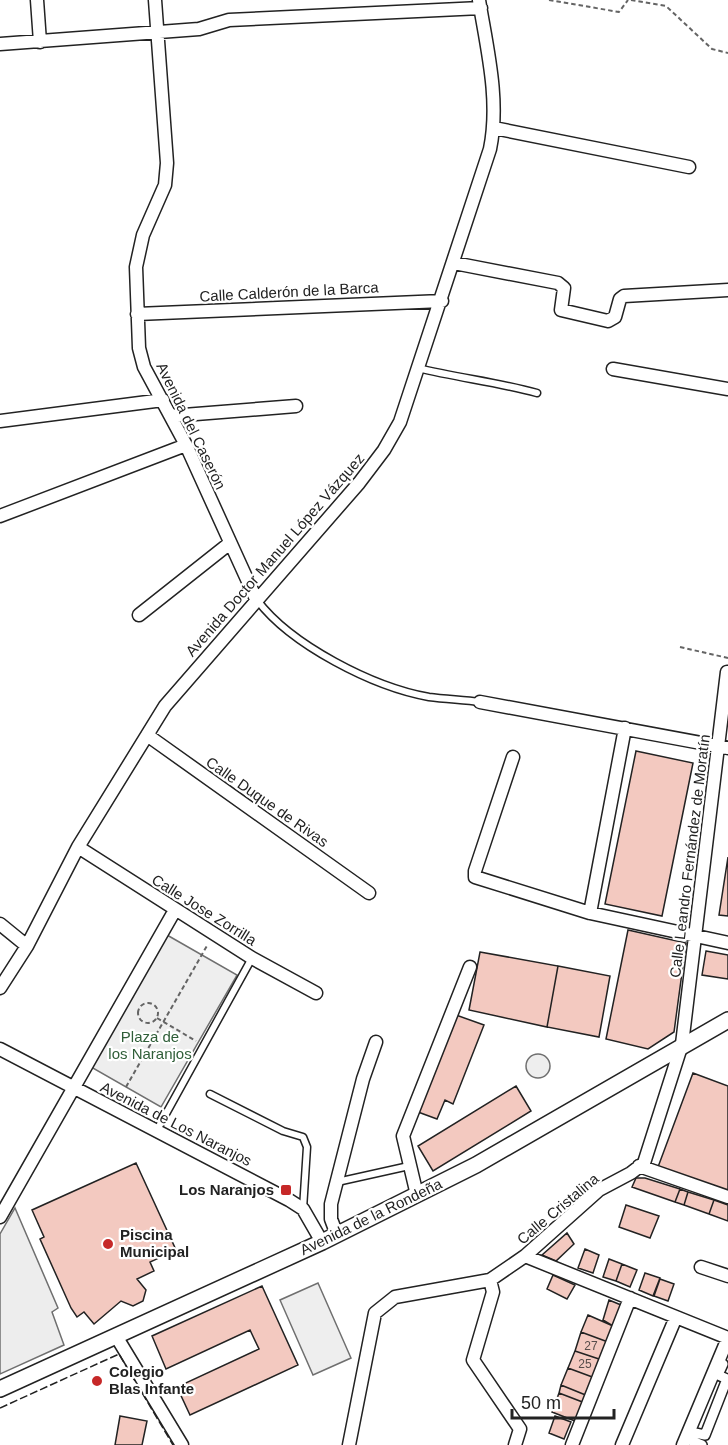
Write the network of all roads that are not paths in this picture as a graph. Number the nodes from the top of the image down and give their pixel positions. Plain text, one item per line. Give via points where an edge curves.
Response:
1 (37, 0) edge
2 (155, 0) edge
3 (480, 4) edge
4 (157, 33) junction
5 (40, 42) junction
6 (0, 44) edge
7 (494, 129) junction
8 (689, 167) dead end
9 (454, 263) junction
10 (728, 290) edge
11 (442, 301) junction
12 (137, 314) junction
13 (418, 369) junction
14 (613, 369) dead end
15 (728, 390) edge
16 (537, 393) dead end
17 (163, 400) junction
18 (296, 406) dead end
19 (171, 416) junction
20 (0, 421) edge
21 (186, 445) junction
22 (0, 516) edge
23 (230, 543) junction
24 (256, 599) junction
25 (139, 615) dead end
26 (727, 672) edge
27 (480, 702) joint
28 (625, 728) junction
29 (147, 735) junction
30 (723, 747) edge
31 (513, 757) dead end
32 (78, 847) junction
33 (369, 893) dead end
34 (175, 910) junction
35 (590, 913) junction
36 (0, 924) edge
37 (696, 935) junction
38 (728, 943) edge
39 (27, 945) junction
40 (252, 958) junction
41 (470, 967) dead end
42 (0, 988) edge
43 (316, 993) dead end
44 (728, 1020) edge
45 (376, 1042) dead end
46 (682, 1044) junction
47 (0, 1049) edge
48 (75, 1089) junction
49 (210, 1094) dead end
50 (157, 1130) junction
51 (409, 1166) junction
52 (639, 1167) junction
53 (336, 1182) junction
54 (417, 1195) junction
55 (728, 1197) edge
56 (303, 1209) junction
57 (0, 1217) edge
58 (337, 1235) junction
59 (322, 1242) junction
60 (525, 1256) junction
61 (701, 1267) dead end
62 (728, 1276) edge
63 (490, 1280) junction
64 (630, 1298) junction
65 (676, 1317) junction
66 (116, 1336) junction
67 (728, 1338) edge
68 (728, 1351) edge
69 (0, 1389) edge
70 (182, 1445) edge
71 (349, 1445) edge
72 (515, 1445) edge
73 (572, 1445) edge
74 (622, 1445) edge
75 (683, 1445) edge
76 (702, 1445) edge

1 - 5 street
2 - 4 street, Avenida del Caserón
3 - 4 street via 229,20 199,29
3 - 7 street, Avenida Doctor Manuel López Vázquez via 492,76
4 - 5 street
4 - 12 street, Avenida del Caserón via 167,164 165,185 138,250
5 - 6 street
7 - 8 street
7 - 9 street, Avenida Doctor Manuel López Vázquez
9 - 10 street via 558,283 564,288 561,310 608,321 615,317 624,296
9 - 11 street, Avenida Doctor Manuel López Vázquez
11 - 12 street, Calle Calderón de la Barca
11 - 13 street, Avenida Doctor Manuel López Vázquez
12 - 17 street, Avenida del Caserón via 144,368
13 - 16 lane
13 - 24 street, Avenida Doctor Manuel López Vázquez via 400,422 384,450
14 - 15 street
17 - 19 street, Avenida del Caserón
17 - 20 street
18 - 19 street
19 - 21 street, Avenida del Caserón
21 - 22 street
21 - 23 street, Avenida del Caserón
23 - 24 street, Avenida del Caserón
23 - 25 street
24 - 27 lane via 299,638 358,672 427,696
24 - 29 street, Avenida Doctor Manuel López Vázquez via 165,706
26 - 30 street, Calle Leandro Fernández de Moratín
27 - 28 street
28 - 30 street
28 - 35 street
29 - 32 street, Avenida Doctor Manuel López Vázquez
29 - 33 street, Calle Duque de Rivas
30 - 37 street, Calle Leandro Fernández de Moratín
31 - 35 street via 475,871 476,878
32 - 34 street, Calle Jose Zorrilla
32 - 39 street, Avenida Doctor Manuel López Vázquez
34 - 40 street, Calle Jose Zorrilla
34 - 48 street
35 - 37 street
36 - 39 street
37 - 38 street
37 - 46 street, Calle Leandro Fernández de Moratín
39 - 42 street, Avenida Doctor Manuel López Vázquez
40 - 43 street, Calle Jose Zorrilla
40 - 50 lane
41 - 51 street via 403,1136
44 - 46 street, Avenida de la Rondeña
45 - 53 street
46 - 52 street via 644,1163
46 - 54 street, Avenida de la Rondeña via 476,1165
47 - 48 street, Avenida de Los Naranjos
48 - 50 street, Avenida de Los Naranjos
48 - 57 street
49 - 56 lane via 303,1137 307,1147
50 - 56 street, Avenida de Los Naranjos
51 - 53 lane
51 - 54 street
52 - 55 street
52 - 60 street, Calle Cristalina via 599,1190
53 - 58 street via 330,1211
54 - 58 street, Avenida de la Rondeña
56 - 59 street
58 - 59 street, Avenida de la Rondeña
59 - 66 street, Avenida de la Rondeña
60 - 63 street, Calle Cristalina
60 - 64 street
61 - 62 street
63 - 71 street, Calle Cristalina via 395,1298 375,1313
63 - 72 street via 493,1292 473,1360 520,1429
64 - 65 street
64 - 73 street
65 - 67 street
65 - 74 street
66 - 69 street, Avenida de la Rondeña
66 - 70 street
67 - 75 street
68 - 76 street via 718,1375 727,1379 705,1435 695,1433 692,1441

